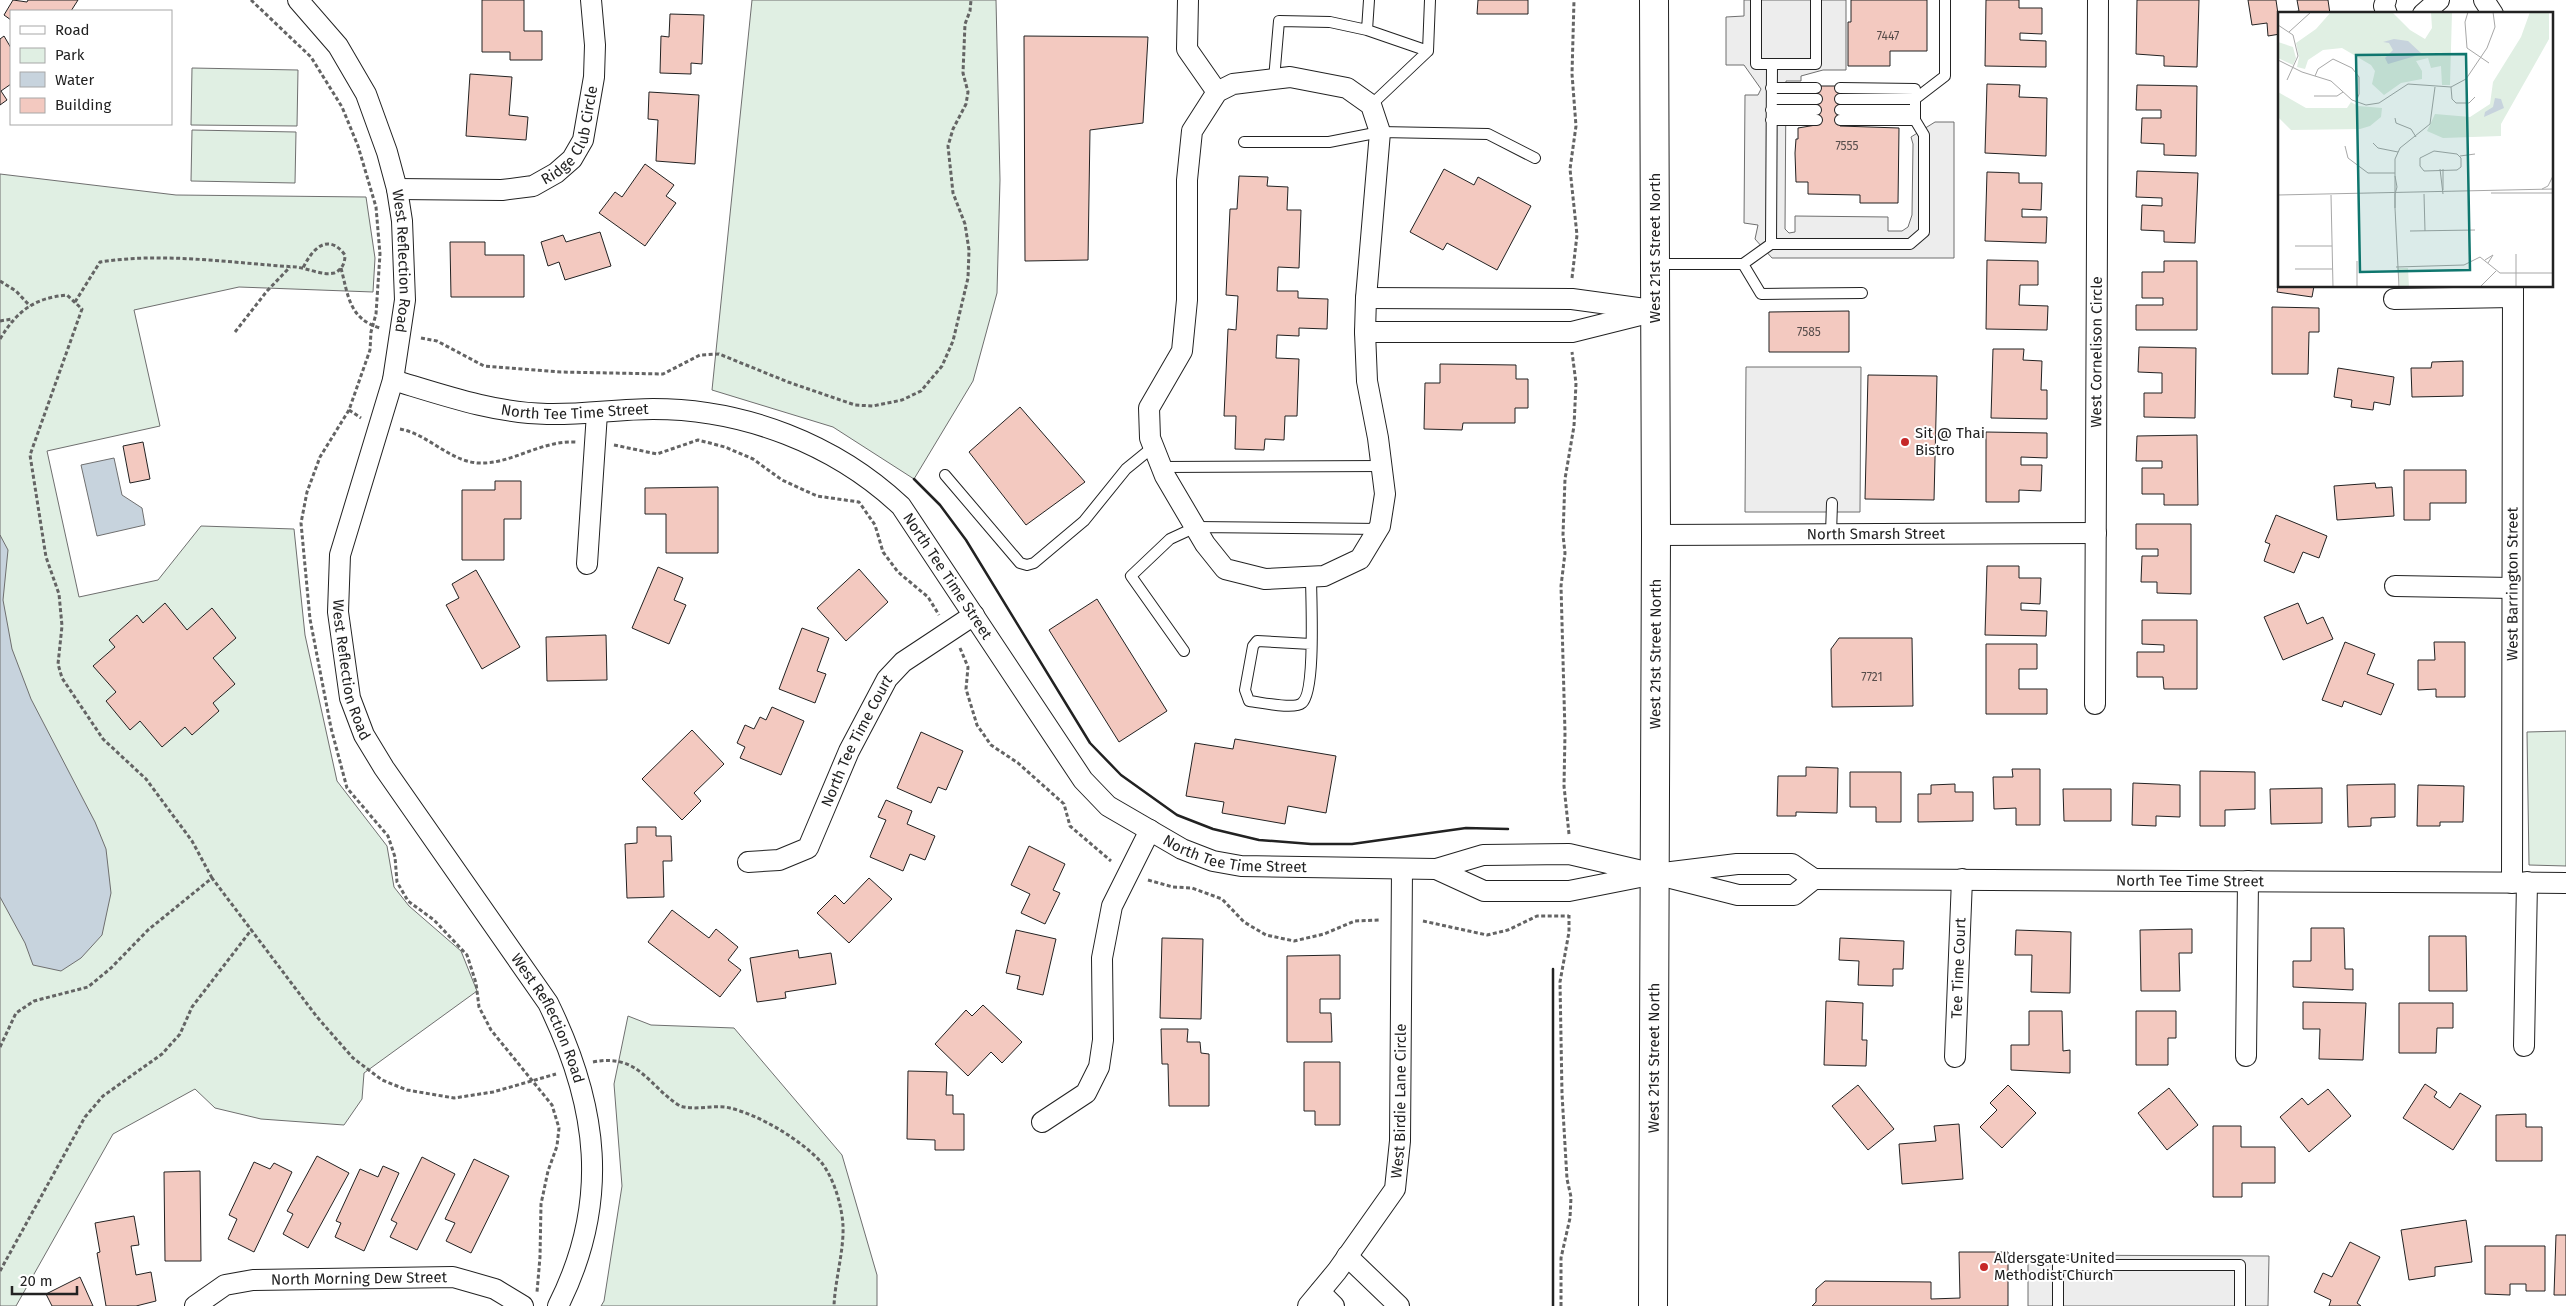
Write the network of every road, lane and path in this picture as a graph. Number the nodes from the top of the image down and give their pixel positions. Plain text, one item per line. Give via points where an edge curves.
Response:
1 (251, 0) edge
2 (298, 0) edge
3 (591, 0) edge
4 (971, 0) edge
5 (1188, 0) edge
6 (1369, 0) edge
7 (1430, 0) edge
8 (1574, 0) edge
9 (1654, 0) edge
10 (1756, 0) edge
11 (1816, 0) edge
12 (1945, 0) edge
13 (2098, 0) edge
14 (2386, 0) edge
15 (2439, 0) edge
16 (2484, 0) edge
17 (2386, 12) edge
18 (2425, 12) edge
19 (2492, 12) edge
20 (1367, 30) junction
21 (1428, 51) junction
22 (1772, 64) junction
23 (1274, 79) junction
24 (1772, 88) junction
25 (1816, 88) dead end
26 (1840, 88) dead end
27 (1217, 92) junction
28 (1772, 99) junction
29 (1816, 99) dead end
30 (1840, 99) dead end
31 (1915, 100) junction
32 (1371, 105) junction
33 (1771, 115) junction
34 (1816, 115) dead end
35 (1840, 115) dead end
36 (1915, 115) junction
37 (1380, 132) junction
38 (1244, 142) dead end
39 (1534, 158) dead end
40 (397, 189) junction
41 (1771, 244) junction
42 (1655, 264) junction
43 (1743, 264) junction
44 (290, 267) junction
45 (303, 268) junction
46 (0, 281) edge
47 (2513, 292) edge
48 (1862, 293) dead end
49 (1366, 298) junction
50 (1572, 299) junction
51 (2394, 299) dead end
52 (75, 302) junction
53 (30, 306) junction
54 (1656, 311) junction
55 (12, 319) junction
56 (0, 321) edge
57 (235, 332) dead end
58 (1365, 332) junction
59 (1572, 332) junction
60 (0, 340) edge
61 (517, 369) dead end
62 (393, 380) junction
63 (349, 410) junction
64 (597, 413) junction
65 (379, 425) junction
66 (595, 444) junction
67 (1153, 447) junction
68 (1162, 466) junction
69 (1381, 466) junction
70 (945, 475) dead end
71 (1832, 503) dead end
72 (1196, 527) junction
73 (1379, 529) junction
74 (2096, 533) junction
75 (1831, 534) junction
76 (1656, 535) junction
77 (587, 564) dead end
78 (1311, 577) junction
79 (2395, 586) dead end
80 (2512, 588) junction
81 (974, 615) junction
82 (949, 631) junction
83 (1311, 644) junction
84 (1184, 651) dead end
85 (2095, 704) dead end
86 (1150, 830) junction
87 (1570, 854) junction
88 (748, 862) dead end
89 (1402, 869) junction
90 (1436, 869) junction
91 (1130, 871) junction
92 (1655, 874) junction
93 (212, 878) junction
94 (1814, 879) junction
95 (1962, 879) junction
96 (2248, 881) junction
97 (2520, 883) junction
98 (2566, 883) edge
99 (1569, 891) junction
100 (1569, 916) junction
101 (244, 920) dead end
102 (1402, 920) junction
103 (252, 929) dead end
104 (2524, 1046) dead end
105 (0, 1047) edge
106 (2246, 1056) dead end
107 (1955, 1057) dead end
108 (1042, 1122) dead end
109 (1347, 1256) junction
110 (0, 1271) edge
111 (1314, 1299) edge
112 (529, 1302) edge
113 (195, 1306) edge
114 (558, 1306) edge
115 (1334, 1306) edge
116 (1399, 1306) edge
117 (1561, 1306) edge
118 (1653, 1306) edge
119 (2058, 1306) edge
120 (2240, 1306) edge

1 - 63 path via 311,56 342,106 376,207 380,254 376,314 370,350
2 - 40 street, West Reflection Road via 338,46 366,94
3 - 40 street, Ridge Club Circle via 594,77 583,140 572,159 533,186 502,190
4 - 61 path via 963,73 968,92 948,146 954,193 965,224 969,250 968,278 953,341 942,366 921,391 902,400 873,406 855,404 719,354 700,355 663,374
5 - 27 street via 1187,49
6 - 20 lane
7 - 21 lane
8 - 50 path via 1572,74 1576,126 1570,169 1577,235
9 - 42 main road, West 21st Street North
10 - 22 lane via 1756,64
11 - 22 lane via 1816,64
12 - 31 lane via 1945,76
13 - 74 street, West Cornelison Circle
14 - 17 street
15 - 18 street
16 - 19 street
20 - 21 lane
20 - 23 lane via 1330,22 1279,21
21 - 32 lane
22 - 24 lane
23 - 27 street via 1234,84
23 - 32 street via 1290,77 1348,88
24 - 25 lane
24 - 28 lane
26 - 31 lane via 1915,88
27 - 67 street via 1192,131 1187,180 1187,300 1182,351 1148,408
28 - 29 lane
28 - 33 lane
30 - 31 lane
31 - 36 lane
32 - 37 street
33 - 34 lane
33 - 41 lane
35 - 36 lane
36 - 41 lane via 1924,135 1924,232 1910,244
37 - 38 lane via 1329,142
37 - 39 lane via 1488,134
37 - 49 street
40 - 62 street, West Reflection Road via 404,242 405,300
41 - 43 lane
42 - 43 lane
42 - 54 main road, West 21st Street North
43 - 48 lane via 1761,294
44 - 45 path
44 - 52 path via 175,259 125,258 100,262
44 - 57 path
45 - 45 path via 334,272 345,262 345,255 336,245 321,246 309,255
46 - 53 path via 16,291
47 - 51 street
47 - 80 street, West Barrington Street
49 - 50 street
49 - 58 street
50 - 54 street
52 - 53 path via 67,295 49,297
52 - 93 path via 82,309 30,455 46,557 59,594 62,626 58,664 62,678 103,739 146,779 192,841
53 - 55 path
54 - 59 street
54 - 76 main road, West 21st Street North
55 - 56 path
55 - 60 path
58 - 59 street
58 - 69 street via 1367,381
59 - 87 path via 1576,383 1566,479 1561,586 1564,786
62 - 64 street, North Tee Time Street via 484,407 546,414
62 - 65 street, West Reflection Road
63 - 65 path via 371,424
63 - 112 path via 320,457 307,492 301,523 310,619 331,728 347,788 388,836 395,857 397,882 404,895 455,939 467,955 476,983 479,1008 491,1030 552,1105 560,1128 541,1204 539,1289
64 - 66 street
64 - 81 street, North Tee Time Street via 653,409 721,415 789,435 826,452 865,475 901,506
65 - 66 path via 408,430 452,455 478,463 559,441
65 - 114 street, West Reflection Road via 340,556 338,612 350,698 364,735 384,768 548,1003 568,1042 586,1109 594,1168 590,1208 580,1249
66 - 77 street
66 - 82 path via 657,454 698,440 753,459 782,480 818,496 859,502 874,524 884,552 898,572 928,597
67 - 68 street
67 - 70 lane via 1126,468 1084,521 1027,566 1020,563
68 - 69 lane
68 - 72 street
69 - 73 street via 1385,494
71 - 75 lane
72 - 73 lane
72 - 78 street via 1225,569 1265,579
72 - 84 lane via 1170,539 1132,576
73 - 78 street via 1360,559 1324,576
74 - 75 street, North Smarsh Street
74 - 85 street, West Cornelison Circle
75 - 76 street, North Smarsh Street
76 - 92 main road, West 21st Street North
78 - 83 lane
79 - 80 street
80 - 97 street, West Barrington Street
81 - 82 street, North Tee Time Court
81 - 86 street, North Tee Time Street via 1083,780 1108,806
82 - 88 street, North Tee Time Court via 903,662 887,679 848,751 808,848 778,860
82 - 91 path via 968,667 966,689 977,725 990,745 1031,774 1064,804 1070,826 1112,862
83 - 83 lane via 1308,697 1302,704 1294,707 1249,701 1245,690 1253,646 1257,641
86 - 89 street, North Tee Time Street via 1182,849 1213,861 1241,866
86 - 91 street
87 - 90 street, North Tee Time Street via 1482,855
87 - 92 street, North Tee Time Street
89 - 90 street, North Tee Time Street
89 - 102 street, West Birdie Lane Circle
90 - 99 street, North Tee Time Street via 1484,891
91 - 102 path via 1149,880 1192,888 1222,899 1244,922 1266,935 1294,941 1324,934 1355,921
91 - 108 street via 1112,906 1102,958 1103,1040 1099,1067 1086,1093
92 - 94 street, North Tee Time Street via 1737,864 1792,864
92 - 94 street, North Tee Time Street via 1738,895 1794,895
92 - 99 street, North Tee Time Street
92 - 118 main road, West 21st Street North
93 - 101 path
93 - 105 path via 148,930 88,987 34,1001 16,1013
94 - 95 street, North Tee Time Street
95 - 96 street, North Tee Time Street
95 - 107 street, Tee Time Court
96 - 97 street, North Tee Time Street
96 - 106 street
97 - 98 street, North Tee Time Street
97 - 104 street, West Barrington Street
99 - 100 path
100 - 102 path via 1537,916 1508,930 1487,935 1434,922
100 - 117 path via 1560,982 1562,1094 1571,1197 1561,1258
102 - 109 street, West Birdie Lane Circle via 1400,1141 1395,1189
103 - 110 path via 192,1007 180,1034 162,1054 103,1096 85,1117
109 - 111 street, West Birdie Lane Circle
109 - 116 street
111 - 115 street
112 - 113 street, North Morning Dew Street via 453,1277 253,1280 225,1285
119 - 120 lane via 2058,1265 2240,1265

